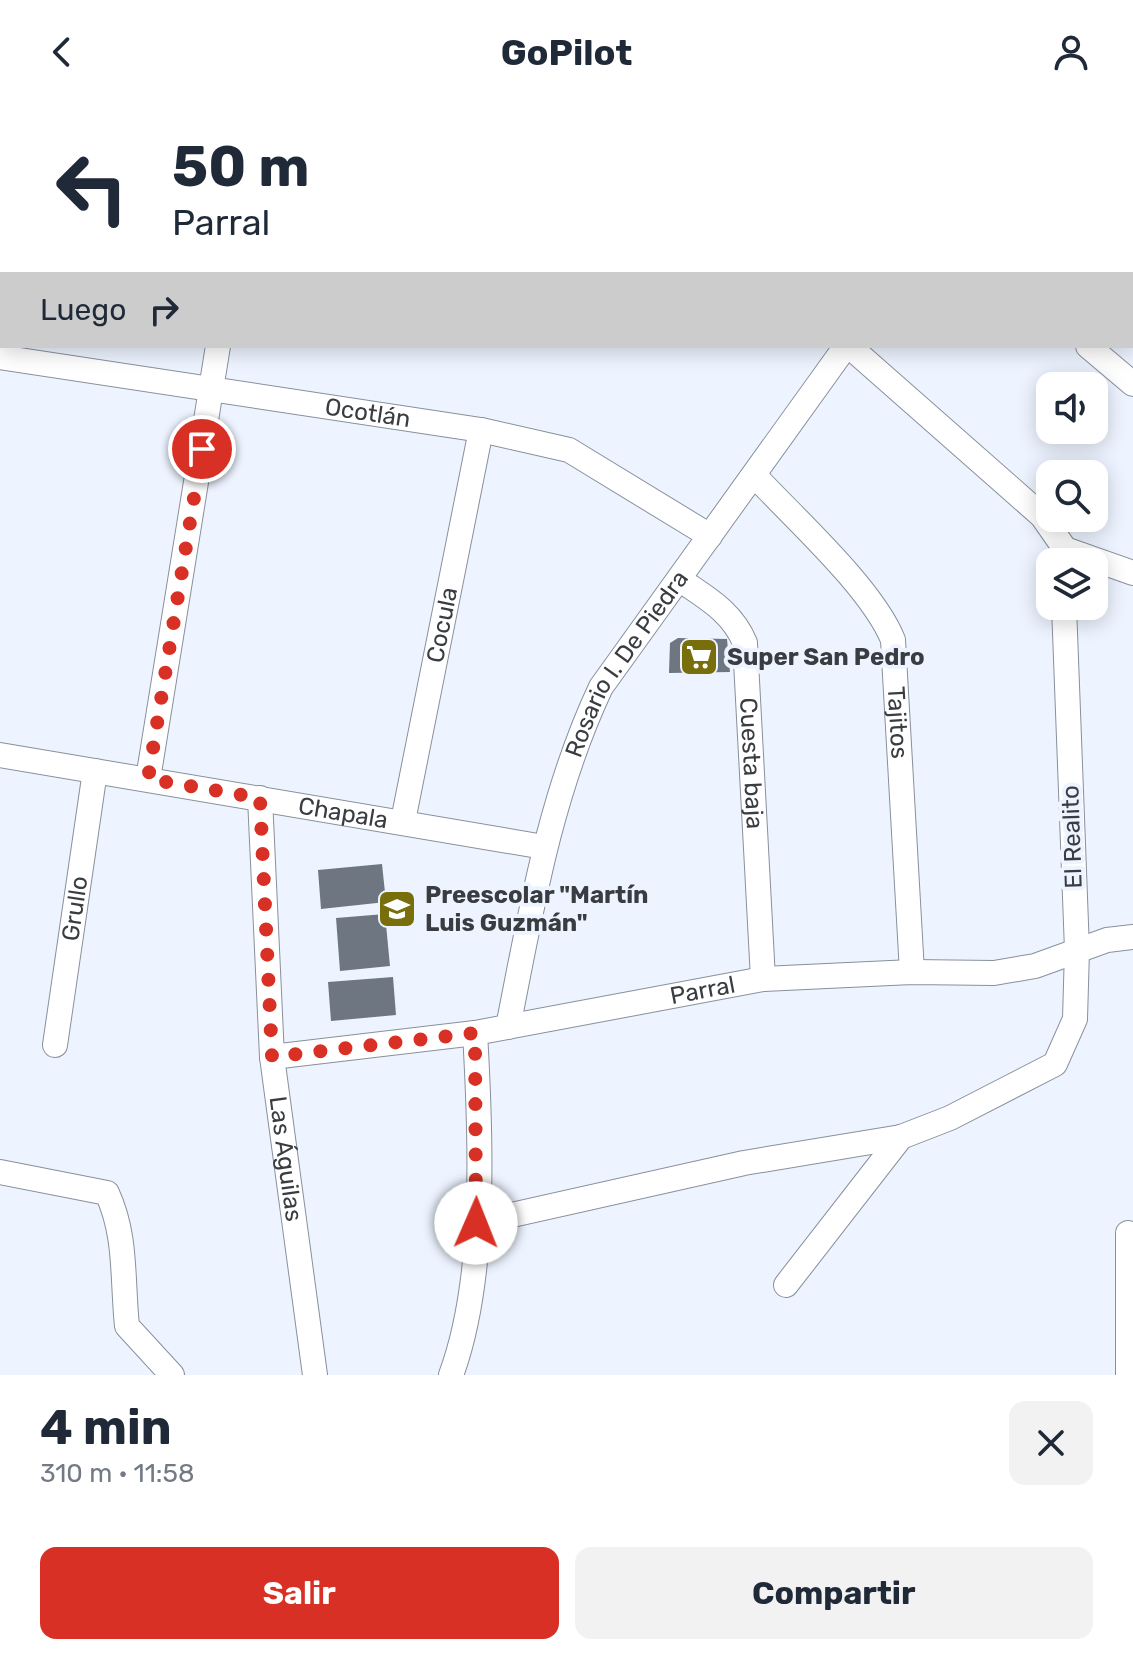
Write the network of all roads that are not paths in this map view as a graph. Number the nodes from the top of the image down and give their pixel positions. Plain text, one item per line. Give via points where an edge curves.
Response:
1 (218, 348) edge
2 (847, 348) edge
3 (850, 348) edge
4 (1090, 348) edge
5 (0, 357) edge
6 (1133, 384) edge
7 (211, 389) junction
8 (481, 430) junction
9 (755, 476) junction
10 (710, 536) junction
11 (1060, 548) edge
12 (1108, 567) edge
13 (1133, 573) edge
14 (679, 579) junction
15 (1065, 620) edge
16 (0, 755) edge
17 (95, 771) junction
18 (148, 779) junction
19 (260, 798) junction
20 (403, 821) junction
21 (544, 847) junction
22 (1133, 937) edge
23 (1077, 950) junction
24 (912, 972) junction
25 (763, 979) junction
26 (508, 1027) junction
27 (475, 1033) junction
28 (55, 1045) dead end
29 (272, 1057) junction
30 (901, 1137) junction
31 (0, 1172) edge
32 (476, 1223) junction
33 (1128, 1233) dead end
34 (786, 1285) dead end
35 (172, 1375) edge
36 (315, 1375) edge
37 (451, 1375) edge
38 (1128, 1375) edge

1 - 7 street
2 - 9 street, Rosario I. De Piedra
3 - 11 street via 1042,516
4 - 6 street
5 - 7 street, Ocotlán
7 - 8 street, Ocotlán
7 - 18 street
8 - 10 street, Ocotlán via 585,457
8 - 20 street, Cocula
9 - 10 street, Rosario I. De Piedra
9 - 24 street, Tajitos via 868,598 893,640
10 - 14 street, Rosario I. De Piedra
12 - 13 street
14 - 21 street, Rosario I. De Piedra via 601,687 577,739
14 - 25 street, Cuesta baja via 726,612 745,643
15 - 23 street, El Realito
16 - 17 street, Chapala
17 - 18 street, Chapala
17 - 28 street, Grullo
18 - 19 street, Chapala
19 - 20 street, Chapala
19 - 29 street, Las Águilas
20 - 21 street, Chapala
21 - 26 street, Rosario I. De Piedra
22 - 23 street, Parral
23 - 24 street, Parral via 1035,966 994,973
23 - 30 street, El Realito via 1075,1019 1055,1064
24 - 25 street, Parral
25 - 26 street, Parral
26 - 27 street, Parral
27 - 29 street, Parral
27 - 32 street
29 - 36 street, Las Águilas
30 - 32 street via 744,1163
30 - 34 street
31 - 35 street via 107,1193 124,1252 127,1326
32 - 37 street via 469,1294
33 - 38 street

